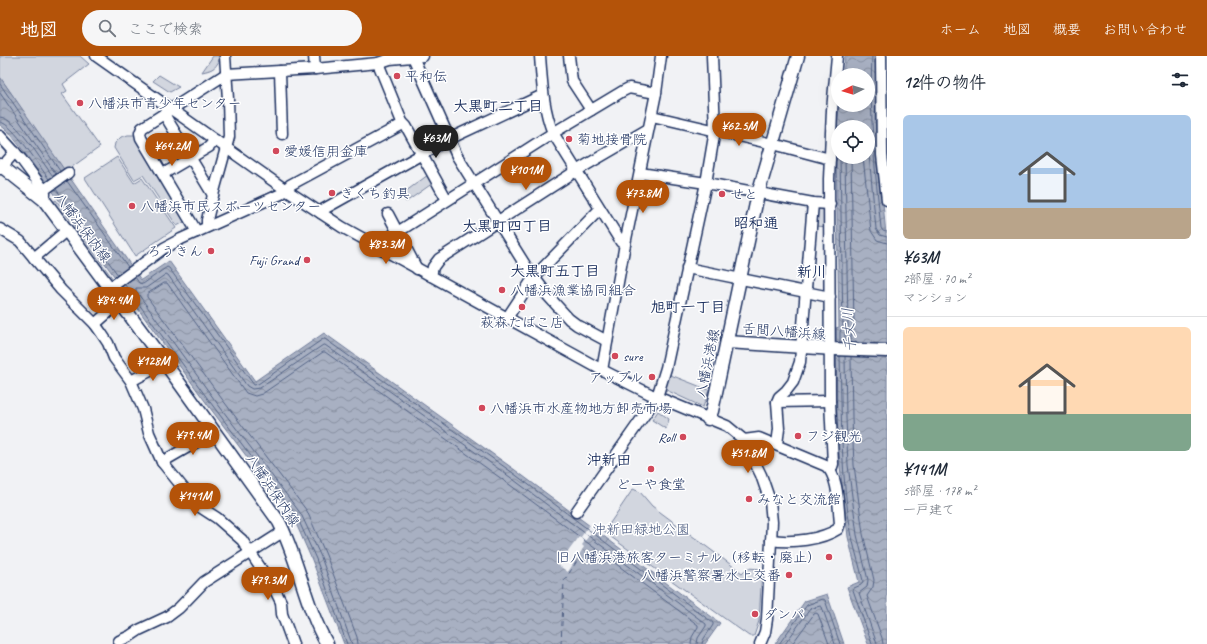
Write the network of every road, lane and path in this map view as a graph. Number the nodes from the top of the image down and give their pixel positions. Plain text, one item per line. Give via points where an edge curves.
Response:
1 (96, 56) edge
2 (225, 56) edge
3 (314, 56) edge
4 (418, 56) edge
5 (540, 56) edge
6 (569, 56) edge
7 (661, 56) edge
8 (712, 56) edge
9 (798, 56) edge
10 (837, 56) edge
11 (881, 56) edge
12 (354, 61) edge
13 (378, 63) junction
14 (315, 69) junction
15 (280, 71) junction
16 (226, 74) junction
17 (656, 94) junction
18 (543, 95) junction
19 (591, 110) junction
20 (167, 112) junction
21 (884, 115) edge
22 (652, 116) junction
23 (402, 122) junction
24 (648, 129) junction
25 (715, 130) junction
26 (553, 133) junction
27 (282, 134) dead end
28 (0, 136) edge
29 (449, 139) junction
30 (215, 140) junction
31 (772, 144) junction
32 (226, 147) junction
33 (15, 152) junction
34 (422, 154) junction
35 (191, 158) junction
36 (830, 159) junction
37 (1, 167) edge
38 (576, 171) junction
39 (68, 173) dead end
40 (640, 173) junction
41 (163, 174) junction
42 (475, 183) junction
43 (706, 183) junction
44 (286, 190) junction
45 (45, 192) junction
46 (758, 194) junction
47 (213, 195) junction
48 (447, 200) junction
49 (887, 200) edge
50 (812, 203) junction
51 (830, 204) junction
52 (600, 209) junction
53 (321, 213) junction
54 (388, 214) dead end
55 (499, 221) junction
56 (207, 226) junction
57 (0, 229) edge
58 (67, 230) junction
59 (197, 232) junction
60 (398, 232) junction
61 (626, 244) junction
62 (381, 249) junction
63 (34, 258) junction
64 (687, 268) junction
65 (417, 269) junction
66 (431, 276) junction
67 (534, 278) junction
68 (740, 279) junction
69 (113, 285) junction
70 (804, 292) junction
71 (830, 298) junction
72 (120, 302) junction
73 (507, 318) junction
74 (95, 324) junction
75 (607, 341) junction
76 (727, 342) junction
77 (801, 347) junction
78 (832, 349) junction
79 (887, 351) edge
80 (165, 363) junction
81 (602, 370) junction
82 (131, 381) junction
83 (657, 397) junction
84 (830, 401) junction
85 (777, 402) junction
86 (708, 419) junction
87 (214, 432) junction
88 (744, 440) junction
89 (777, 444) junction
90 (162, 462) junction
91 (831, 470) junction
92 (576, 512) dead end
93 (284, 531) junction
94 (771, 540) junction
95 (251, 553) junction
96 (119, 641) dead end
97 (293, 644) edge
98 (327, 644) edge
99 (760, 644) edge

1 - 20 street
2 - 16 street
3 - 14 street
4 - 13 street
4 - 29 street
5 - 18 street
6 - 19 street via 572,81
7 - 17 street
8 - 25 street
9 - 31 main road, 八幡浜港線
10 - 36 street
11 - 21 street
12 - 13 street
12 - 14 street
13 - 23 street
14 - 15 street
15 - 16 street
15 - 27 street
16 - 20 street
16 - 32 street via 229,137
17 - 19 street via 629,88
17 - 22 street
18 - 26 street
18 - 29 street
19 - 26 street
20 - 30 street
20 - 35 street
20 - 41 street via 142,128 140,133
21 - 49 street via 882,155
22 - 24 street
22 - 25 street
23 - 34 street
23 - 44 street via 401,125 290,185
24 - 38 street
24 - 40 street
25 - 31 street
25 - 43 street
26 - 38 street
26 - 42 street
28 - 33 street
29 - 34 street
29 - 42 street
30 - 32 street
30 - 35 street
31 - 36 street
31 - 46 main road, 八幡浜港線
32 - 44 street
32 - 47 street
33 - 37 street
33 - 45 street
34 - 48 street
34 - 53 street
35 - 41 street
35 - 47 street
36 - 51 street
37 - 45 main road, 八幡浜保内線
38 - 52 street
38 - 55 street
39 - 45 street
40 - 43 street
40 - 61 street
41 - 59 street
42 - 48 street
42 - 55 street
43 - 46 street
43 - 64 street
44 - 53 street
44 - 56 street
45 - 58 main road, 八幡浜保内線
46 - 50 street
46 - 68 main road, 八幡浜港線
47 - 56 street
48 - 60 street
50 - 51 street
50 - 70 street
51 - 71 street
52 - 61 street via 621,242
52 - 67 street
53 - 62 street
54 - 60 street
55 - 66 street via 439,258
55 - 67 street
56 - 59 street
57 - 63 street via 20,241
58 - 63 street
58 - 69 main road, 八幡浜保内線
59 - 69 street via 164,248
60 - 62 street via 382,242
60 - 65 street
61 - 75 street
62 - 65 street
63 - 74 street
64 - 68 street
64 - 83 street via 666,368
65 - 66 street
66 - 73 street
67 - 73 street
67 - 75 street via 569,319
68 - 70 street
68 - 76 main road, 八幡浜港線
69 - 72 main road, 八幡浜保内線
70 - 71 street
70 - 77 street
71 - 78 street
72 - 74 street
72 - 80 main road, 八幡浜保内線
73 - 81 street
74 - 82 street via 108,343 114,358
75 - 81 street
76 - 77 main road, 舌間八幡浜線
76 - 86 main road, 八幡浜港線
77 - 78 main road, 舌間八幡浜線
77 - 85 street via 797,373
78 - 79 main road, 舌間八幡浜線
78 - 84 street
80 - 82 street
80 - 87 main road, 八幡浜保内線
81 - 83 street
82 - 90 street via 143,410 149,434
83 - 86 street
83 - 92 street
84 - 85 street
84 - 91 street via 833,464
85 - 89 street
86 - 88 street via 727,426
87 - 90 street
87 - 93 main road, 八幡浜保内線
88 - 89 street via 759,438
88 - 94 street via 770,501
89 - 91 street
90 - 95 street via 197,505 217,518 242,540
91 - 94 street via 840,523 838,528 832,533 797,541
93 - 95 street
93 - 98 main road, 八幡浜保内線 via 315,619
94 - 99 street via 767,619
95 - 96 street via 204,582 167,617
95 - 97 street via 281,602 282,614

